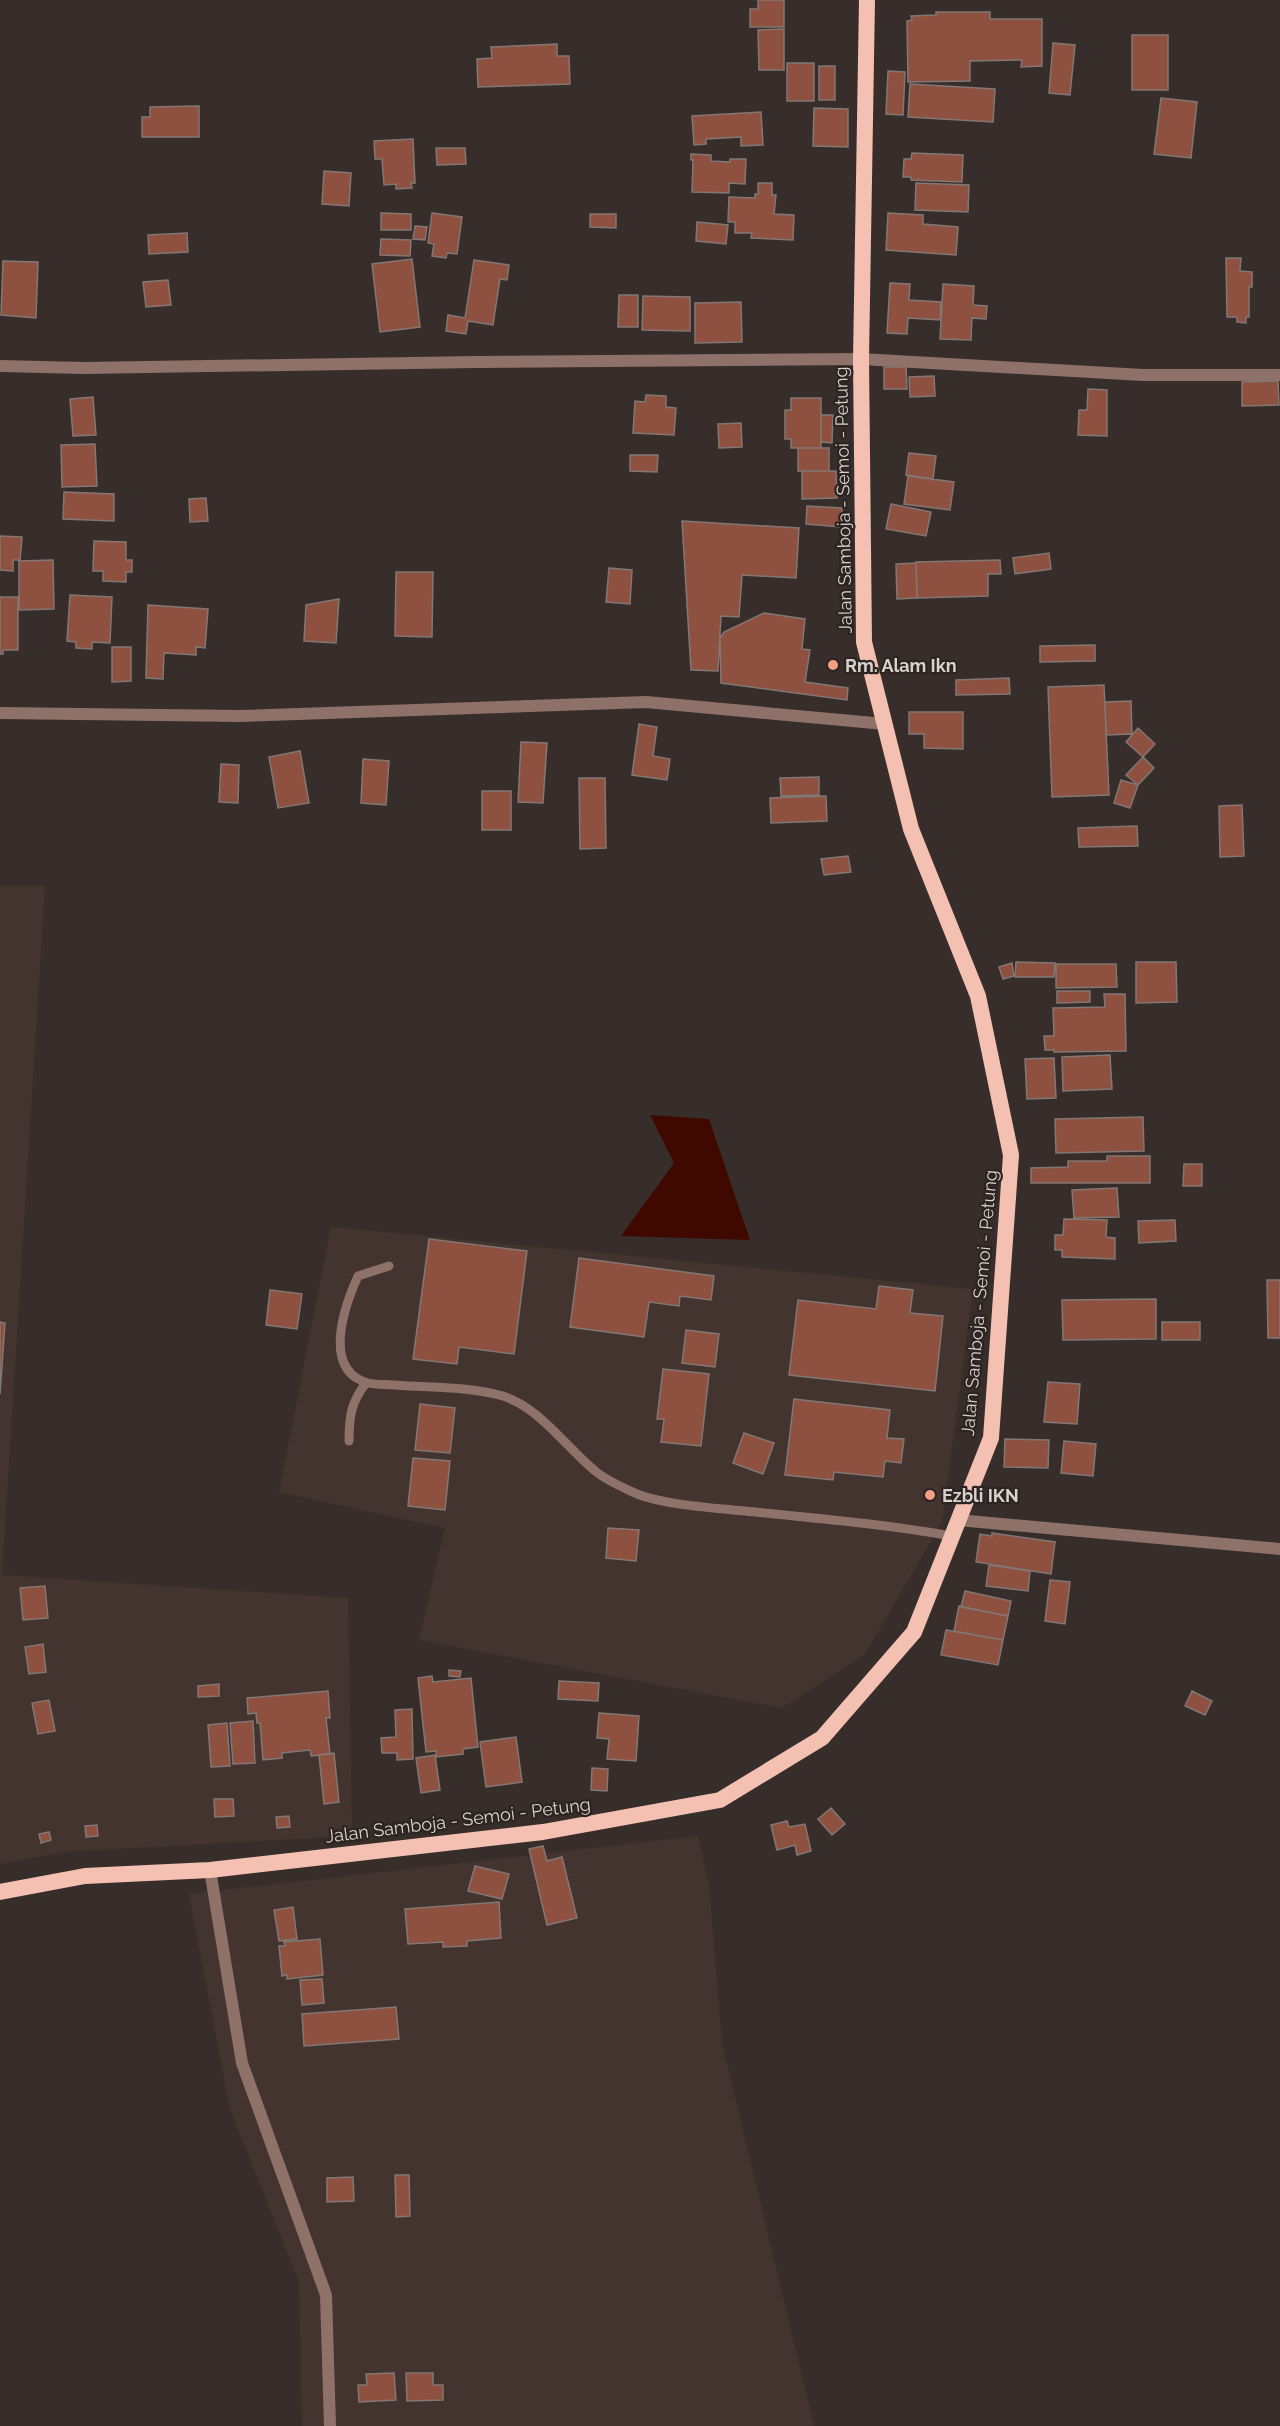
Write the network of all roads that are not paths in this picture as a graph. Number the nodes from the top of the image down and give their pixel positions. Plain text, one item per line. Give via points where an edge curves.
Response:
1 (867, 0) edge
2 (861, 359) junction
3 (0, 366) edge
4 (1280, 375) edge
5 (0, 713) edge
6 (885, 724) junction
7 (389, 1266) dead end
8 (366, 1383) junction
9 (349, 1441) dead end
10 (958, 1520) junction
11 (952, 1536) junction
12 (1280, 1549) edge
13 (210, 1870) junction
14 (0, 1892) edge
15 (330, 2426) edge

1 - 2 highway, Jalan Samboja - Semoi - Petung
2 - 3 street
2 - 4 street via 1143,375
2 - 6 highway, Jalan Samboja - Semoi - Petung via 864,642
5 - 6 street via 240,716 646,702
6 - 10 highway, Jalan Samboja - Semoi - Petung via 911,829 978,996 1011,1155 991,1438
7 - 8 lane via 358,1276 346,1309 341,1359 351,1373
8 - 9 lane via 349,1416
8 - 11 lane via 444,1387 504,1397 527,1409 595,1472 639,1494 692,1505
10 - 11 highway, Jalan Samboja - Semoi - Petung
10 - 12 street
11 - 13 highway, Jalan Samboja - Semoi - Petung via 914,1632 822,1738 720,1800 543,1832
13 - 14 highway, Jalan Samboja - Semoi - Petung via 85,1876
13 - 15 street via 242,2063 326,2295

